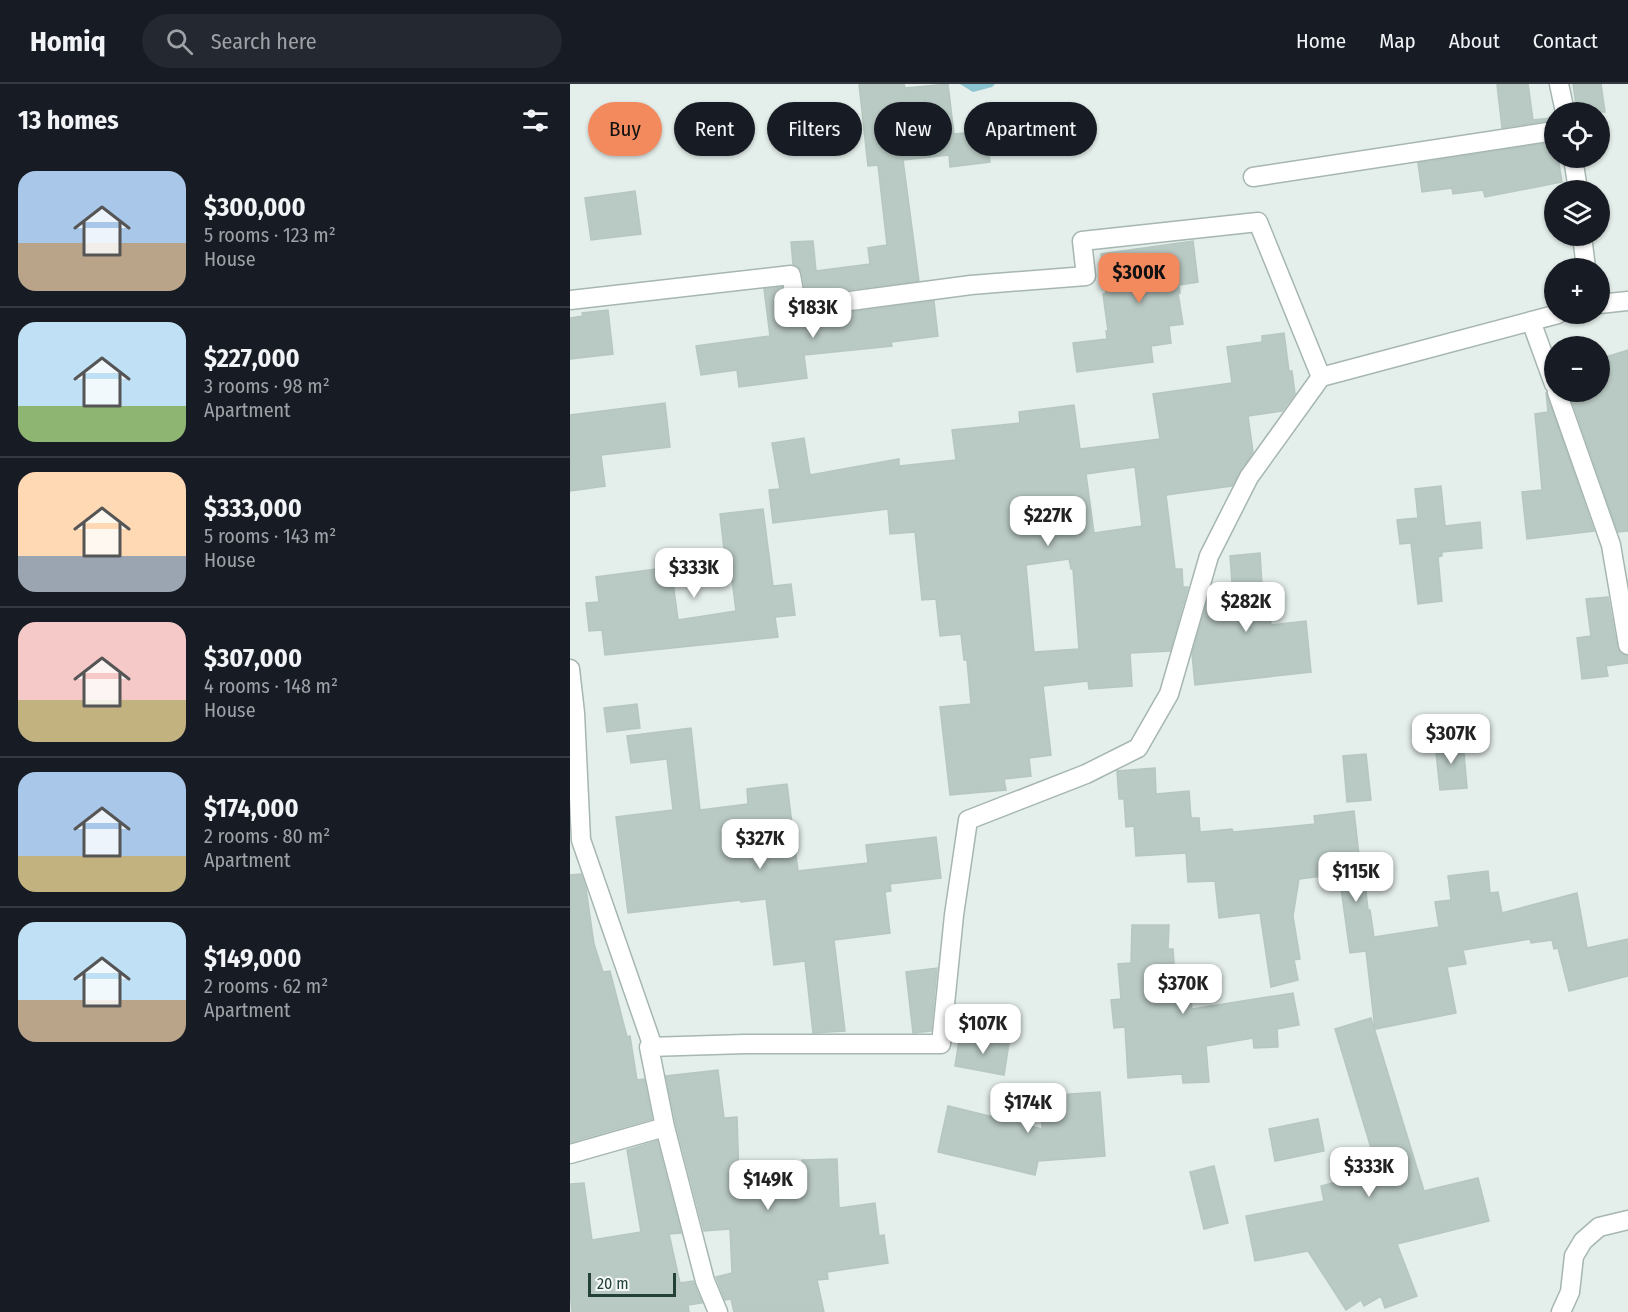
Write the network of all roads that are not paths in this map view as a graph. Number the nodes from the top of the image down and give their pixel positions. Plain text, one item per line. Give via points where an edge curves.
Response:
1 (1559, 84) edge
2 (1563, 102) edge
3 (1544, 133) edge
4 (1253, 177) dead end
5 (570, 300) edge
6 (1628, 302) edge
7 (1610, 303) edge
8 (1544, 318) edge
9 (1532, 321) junction
10 (1544, 355) edge
11 (1321, 378) junction
12 (1561, 402) edge
13 (1628, 645) edge
14 (570, 669) edge
15 (653, 1047) junction
16 (665, 1127) junction
17 (570, 1154) edge
18 (1628, 1220) edge
19 (718, 1312) edge
20 (1561, 1312) edge

1 - 2 street
3 - 4 street
5 - 11 street via 791,275 797,308 971,285 1086,276 1082,241 1258,222
6 - 7 street
8 - 9 street
9 - 10 street
9 - 11 street
11 - 15 street via 1249,477 1209,556 1169,694 1138,748 1086,774 968,819 941,1044
12 - 13 street via 1611,545
14 - 15 street via 581,840
15 - 16 street
16 - 17 street
16 - 19 street via 705,1281
18 - 20 street via 1599,1227 1583,1241 1574,1256 1570,1292

